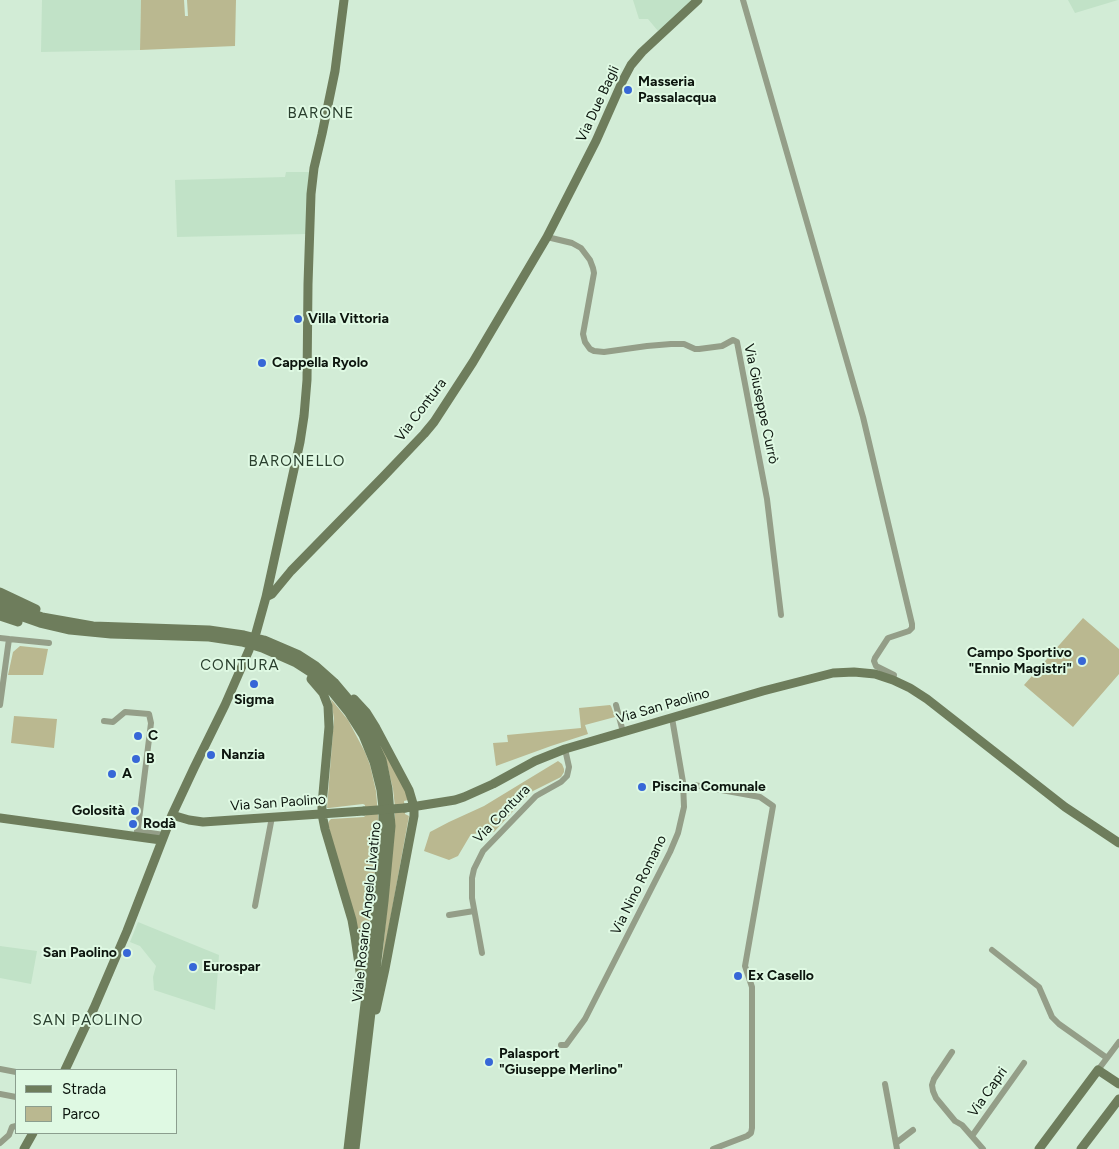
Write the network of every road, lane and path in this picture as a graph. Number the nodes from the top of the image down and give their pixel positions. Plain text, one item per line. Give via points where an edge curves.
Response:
1 (344, 0) edge
2 (698, 0) edge
3 (743, 0) edge
4 (547, 237) junction
5 (0, 592) edge
6 (266, 597) junction
7 (0, 601) edge
8 (0, 609) edge
9 (781, 615) dead end
10 (0, 616) edge
11 (70, 626) junction
12 (256, 633) dead end
13 (0, 638) edge
14 (9, 639) junction
15 (49, 642) dead end
16 (249, 650) dead end
17 (296, 663) junction
18 (893, 680) junction
19 (334, 682) junction
20 (0, 705) edge
21 (616, 705) dead end
22 (672, 718) junction
23 (104, 722) dead end
24 (623, 732) junction
25 (565, 749) junction
26 (694, 785) dead end
27 (409, 808) junction
28 (322, 814) junction
29 (172, 815) junction
30 (272, 817) junction
31 (0, 818) edge
32 (137, 834) junction
33 (162, 838) junction
34 (1119, 843) edge
35 (255, 906) dead end
36 (474, 911) junction
37 (449, 915) dead end
38 (992, 950) dead end
39 (482, 953) dead end
40 (1119, 1042) edge
41 (561, 1045) dead end
42 (952, 1052) dead end
43 (1107, 1058) junction
44 (362, 1059) junction
45 (1024, 1063) dead end
46 (0, 1069) edge
47 (64, 1069) edge
48 (1098, 1070) junction
49 (15, 1072) edge
50 (885, 1084) dead end
51 (1119, 1084) edge
52 (0, 1094) edge
53 (15, 1097) edge
54 (1119, 1099) edge
55 (15, 1126) edge
56 (913, 1130) dead end
57 (32, 1134) edge
58 (972, 1136) junction
59 (0, 1142) edge
60 (896, 1146) edge
61 (24, 1149) edge
62 (348, 1149) edge
63 (354, 1149) edge
64 (713, 1149) edge
65 (983, 1149) edge
66 (1039, 1149) edge
67 (1081, 1149) edge

1 - 6 street via 311,194 304,416
2 - 4 street, Via Due Bagli via 631,65
3 - 18 street via 863,417 912,624 909,631 888,638 875,658 876,666 894,675
4 - 6 street, Via Contura via 473,362 429,428
4 - 9 street, Via Giuseppe Currò via 572,243 581,248 590,260 594,273 584,334 590,349 604,352 671,344 699,349 722,346 733,340 738,342 767,499
5 - 11 street
6 - 12 street
7 - 11 street, Viale Rosario Angelo Livatino
8 - 11 street, Viale Rosario Angelo Livatino via 40,623
10 - 11 street via 39,627
11 - 17 street, Viale Rosario Angelo Livatino via 111,634 224,639 262,648
11 - 19 street, Viale Rosario Angelo Livatino via 209,630 244,635 299,655
13 - 14 street
14 - 15 street
14 - 20 street
16 - 29 street
17 - 28 street via 327,700 329,727
17 - 44 street, Viale Rosario Angelo Livatino via 328,688 349,713 372,756 381,790 382,847
18 - 22 street, Via San Paolino via 875,674 833,673
18 - 34 street, Via San Paolino via 927,699 1065,807
19 - 27 street via 354,698 376,728 409,790
19 - 44 street, Viale Rosario Angelo Livatino via 355,708 376,746 386,775 390,807 384,901
21 - 24 street
22 - 24 street, Via San Paolino
22 - 41 street, Via Nino Romano via 683,782 684,807 678,833 585,1019 566,1044
23 - 32 street via 113,722 125,712 149,714 151,723
24 - 25 street, Via San Paolino
25 - 27 street, Via San Paolino via 479,791 455,800
25 - 36 street, Via Contura via 570,767 567,776 536,796 478,860 472,878
26 - 64 street via 760,797 773,806 745,966 752,987 752,1128 747,1136
27 - 28 street, Via San Paolino, bridge
27 - 44 street via 414,816 385,969
28 - 30 street, Via San Paolino
28 - 44 street via 352,920 359,958
29 - 30 street, Via San Paolino via 203,822
29 - 33 street
30 - 35 street
31 - 32 street
32 - 33 street
33 - 47 street via 98,1000
36 - 37 street
36 - 39 street, Via Contura
38 - 43 street via 1039,987 1052,1017 1059,1024
40 - 43 street
42 - 58 street, Via Capri via 934,1079 933,1091 955,1121
43 - 48 street
44 - 62 street, Viale Rosario Angelo Livatino
44 - 63 street, Viale Rosario Angelo Livatino
45 - 58 street, Via Capri
46 - 49 street
48 - 51 street
48 - 66 street
50 - 60 street
52 - 53 street
54 - 67 street
55 - 59 street
56 - 60 street
57 - 61 street
58 - 65 street, Via Capri

